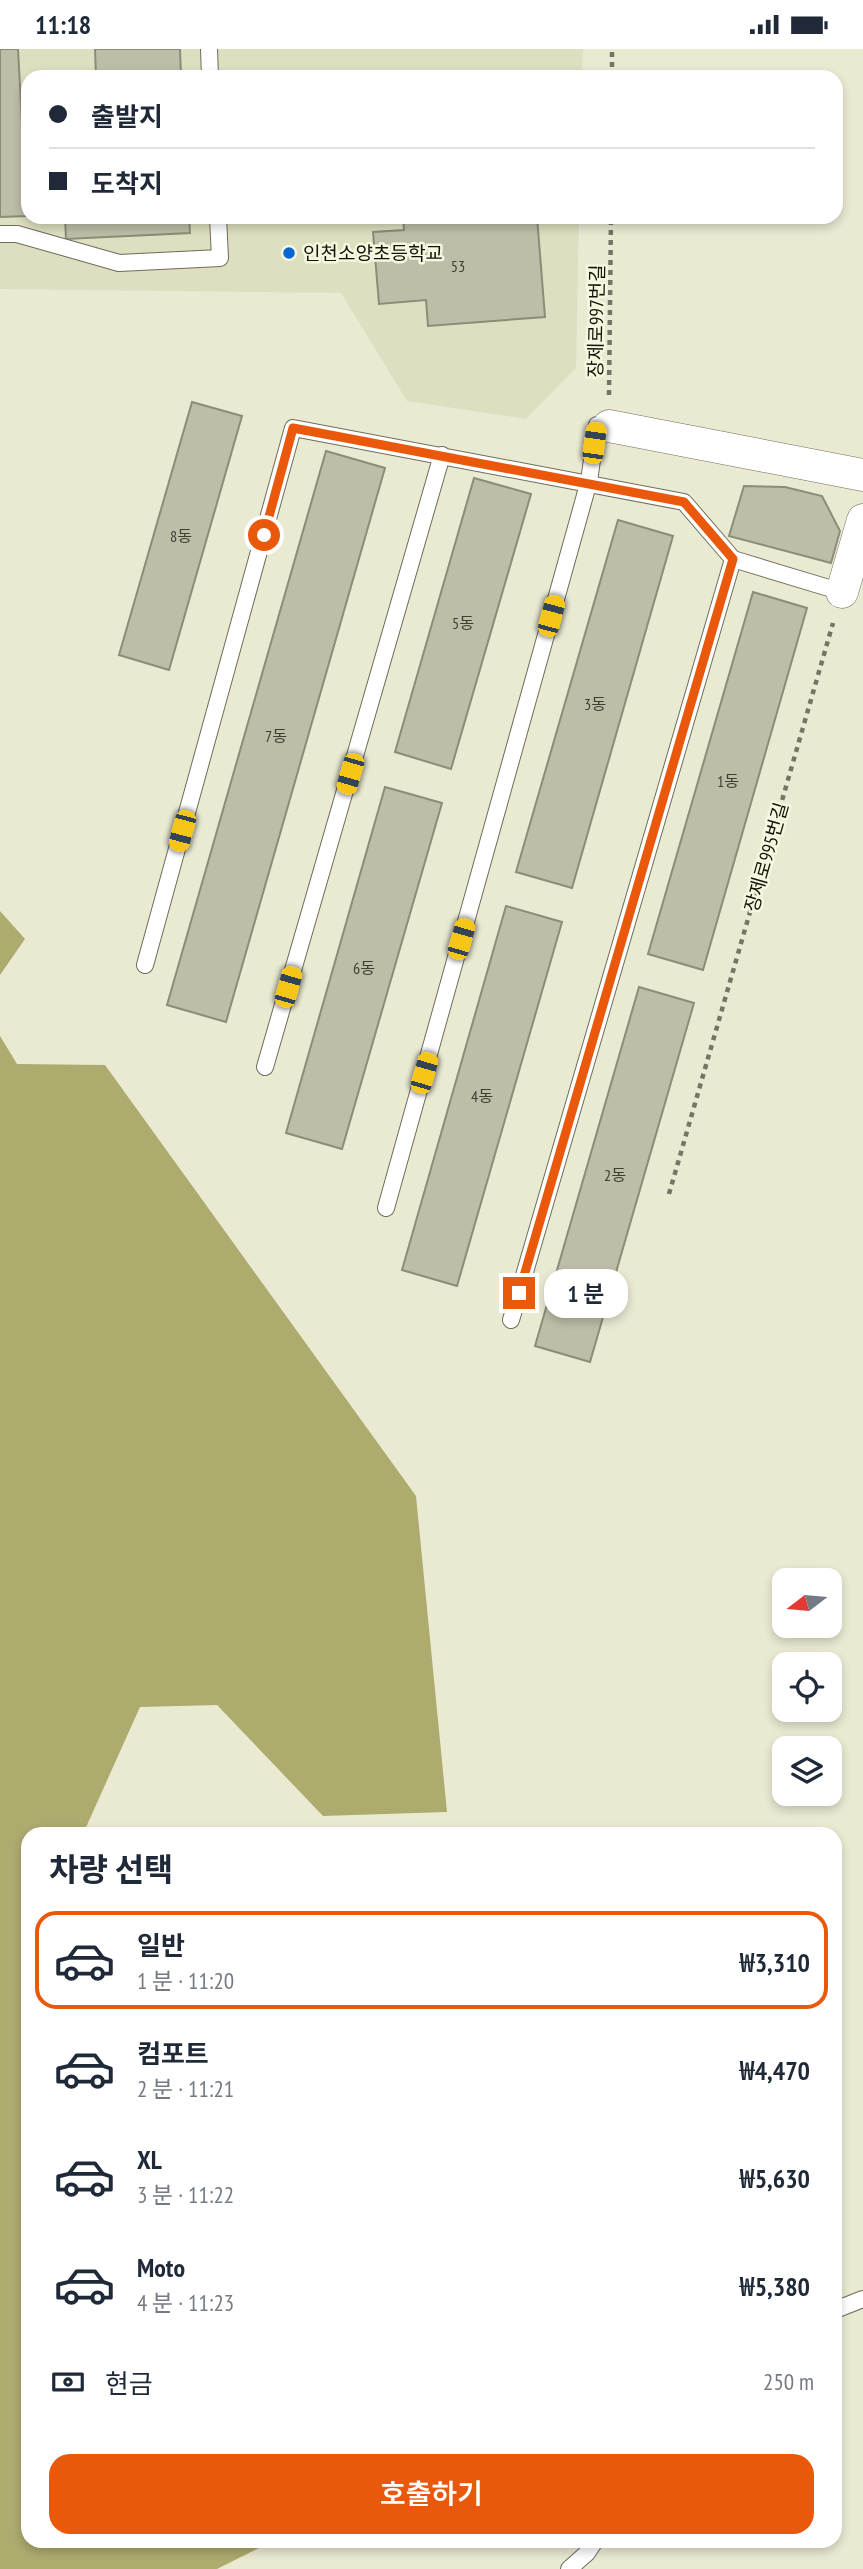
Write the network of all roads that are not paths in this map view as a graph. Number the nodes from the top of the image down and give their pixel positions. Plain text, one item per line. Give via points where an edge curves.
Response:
1 (209, 49) edge
2 (210, 70) edge
3 (218, 224) edge
4 (0, 235) edge
5 (609, 426) joint
6 (442, 455) junction
7 (863, 475) edge
8 (589, 481) junction
9 (863, 520) edge
10 (733, 559) junction
11 (842, 591) joint
12 (145, 965) dead end
13 (265, 1067) dead end
14 (386, 1208) dead end
15 (511, 1320) dead end
16 (863, 2299) edge
17 (842, 2307) edge
18 (590, 2548) edge
19 (569, 2569) edge

1 - 2 lane
3 - 4 lane via 220,258 119,263 17,234
5 - 7 street
5 - 8 lane via 597,425
6 - 8 lane
6 - 12 lane via 293,428
6 - 13 lane
8 - 10 lane via 684,502
8 - 14 lane
9 - 11 street
10 - 11 lane
10 - 15 lane
16 - 17 lane
18 - 19 lane

